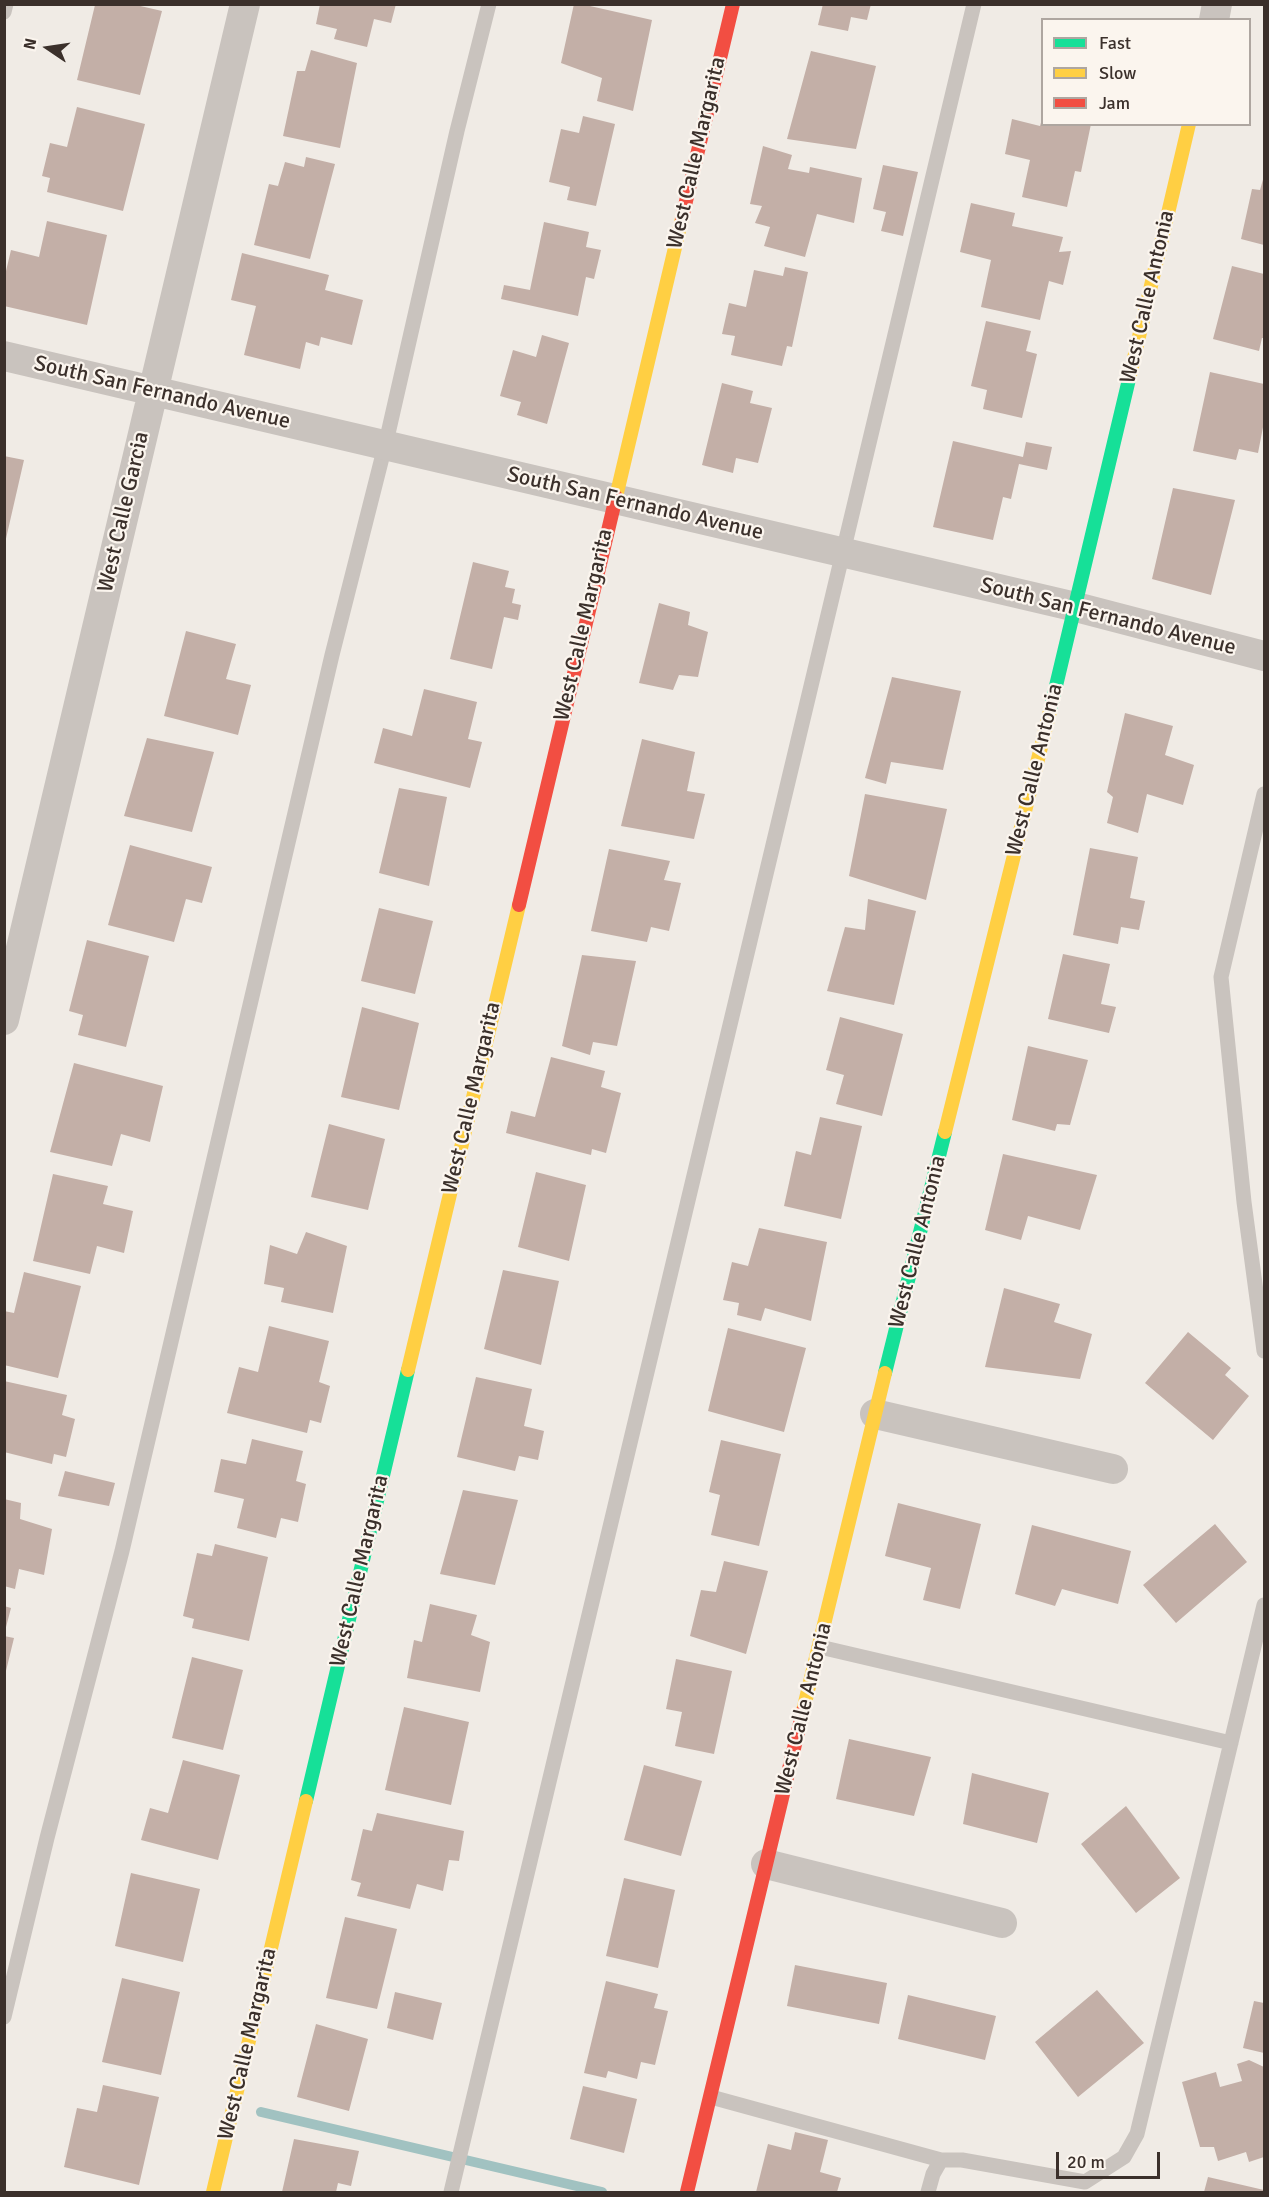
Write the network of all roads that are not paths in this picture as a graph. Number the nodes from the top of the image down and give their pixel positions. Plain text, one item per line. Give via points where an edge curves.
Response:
1 (6, 4) edge
2 (245, 4) edge
3 (489, 4) edge
4 (733, 4) edge
5 (974, 4) edge
6 (4, 12) edge
7 (1189, 126) edge
8 (4, 356) edge
9 (153, 391) junction
10 (385, 445) junction
11 (614, 499) junction
12 (842, 553) junction
13 (1076, 608) junction
14 (1264, 656) edge
15 (1264, 794) edge
16 (4, 1020) edge
17 (1264, 1351) edge
18 (875, 1414) junction
19 (1113, 1469) dead end
20 (1264, 1605) edge
21 (820, 1647) junction
22 (1231, 1743) junction
23 (766, 1864) junction
24 (1002, 1923) dead end
25 (4, 2017) edge
26 (711, 2097) junction
27 (940, 2160) junction
28 (213, 2193) edge
29 (451, 2193) edge
30 (687, 2193) edge
31 (928, 2193) edge

1 - 6 lane
2 - 9 street, West Calle Garcia
3 - 10 lane
4 - 11 street, West Calle Margarita
5 - 12 lane
7 - 13 street, West Calle Antonia
8 - 9 street, South San Fernando Avenue
9 - 10 street, South San Fernando Avenue
9 - 16 street, West Calle Garcia
10 - 11 street, South San Fernando Avenue
10 - 25 lane via 122,1551
11 - 12 street, South San Fernando Avenue
11 - 28 street, West Calle Margarita
12 - 13 street, South San Fernando Avenue
12 - 29 lane
13 - 14 street, South San Fernando Avenue
13 - 18 street, West Calle Antonia
15 - 17 lane via 1221,976
18 - 19 street
18 - 21 street, West Calle Antonia
20 - 22 lane
21 - 22 lane
21 - 23 street, West Calle Antonia
22 - 27 lane via 1137,2134 1124,2157 1085,2182 962,2160
23 - 24 street
23 - 26 street, West Calle Antonia
26 - 27 lane
26 - 30 street, West Calle Antonia
27 - 31 lane

